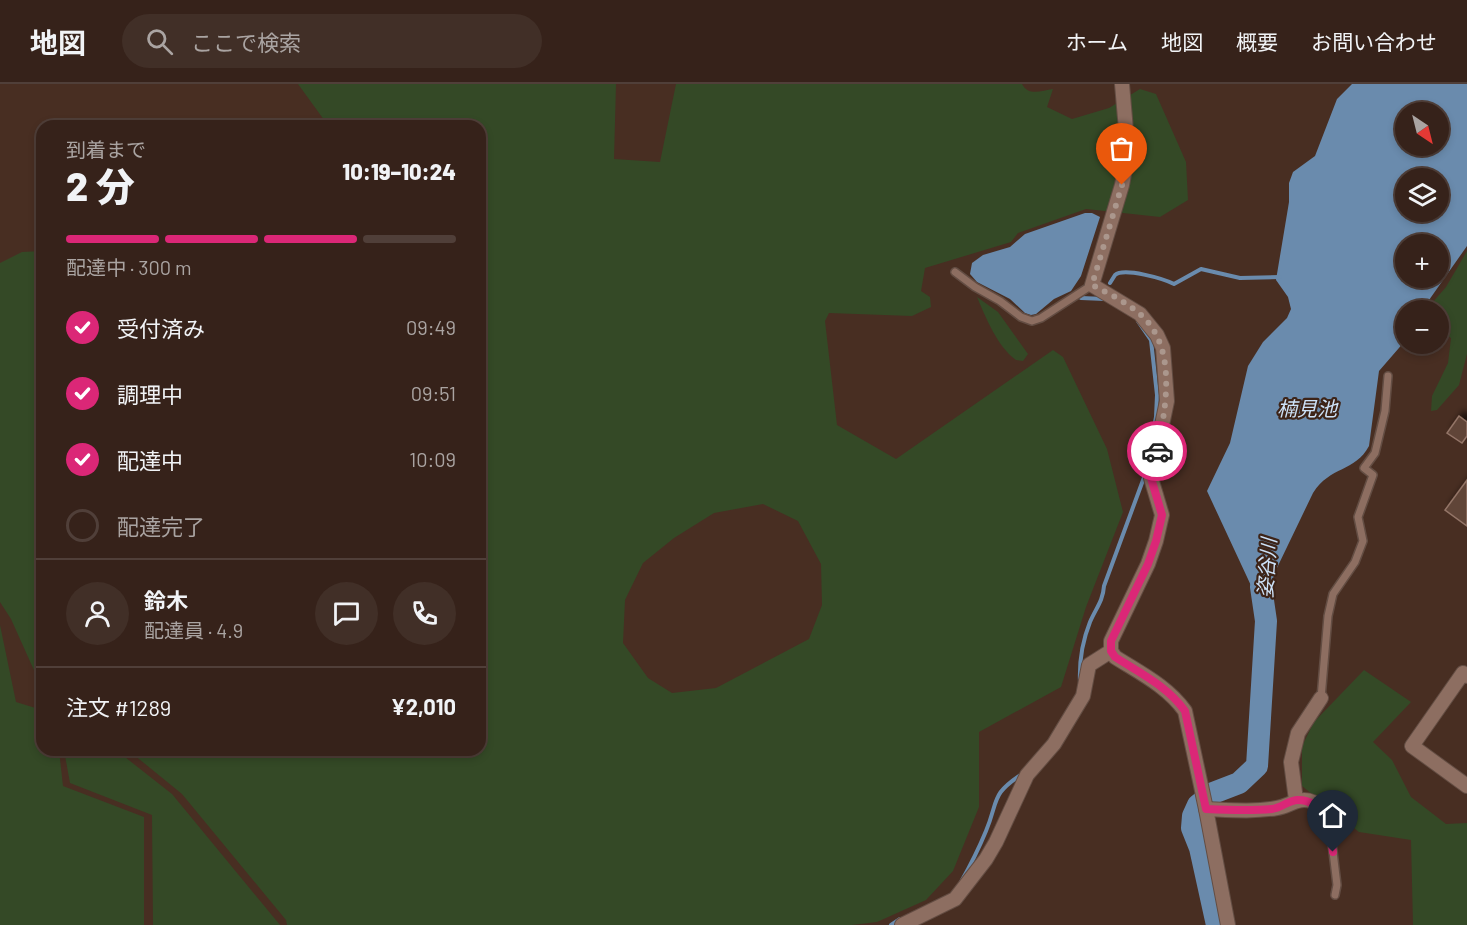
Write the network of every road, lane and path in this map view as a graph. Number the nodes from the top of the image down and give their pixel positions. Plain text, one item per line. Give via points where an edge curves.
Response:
1 (1122, 84) edge
2 (956, 272) dead end
3 (1092, 285) junction
4 (1388, 376) dead end
5 (1111, 651) junction
6 (1467, 676) edge
7 (1321, 698) joint
8 (1467, 786) edge
9 (1296, 800) junction
10 (1206, 808) junction
11 (1331, 835) joint
12 (1335, 895) dead end
13 (902, 925) edge
14 (1228, 925) edge

1 - 3 street via 1128,153
2 - 3 lane via 1032,321
3 - 5 street via 1140,314 1157,335 1163,348 1167,401 1151,478 1162,515 1148,564 1111,641
4 - 7 lane via 1375,453 1364,468 1373,475 1358,517 1363,541 1355,562 1333,594 1328,616
5 - 10 street via 1163,688 1185,711
5 - 13 street via 1089,665 1083,696 1054,744 1027,775 986,859 955,899
6 - 8 street via 1463,673 1412,746
7 - 9 street via 1298,733 1291,762
9 - 10 street via 1272,809
9 - 11 street via 1313,802 1319,808
10 - 14 street
11 - 12 lane

